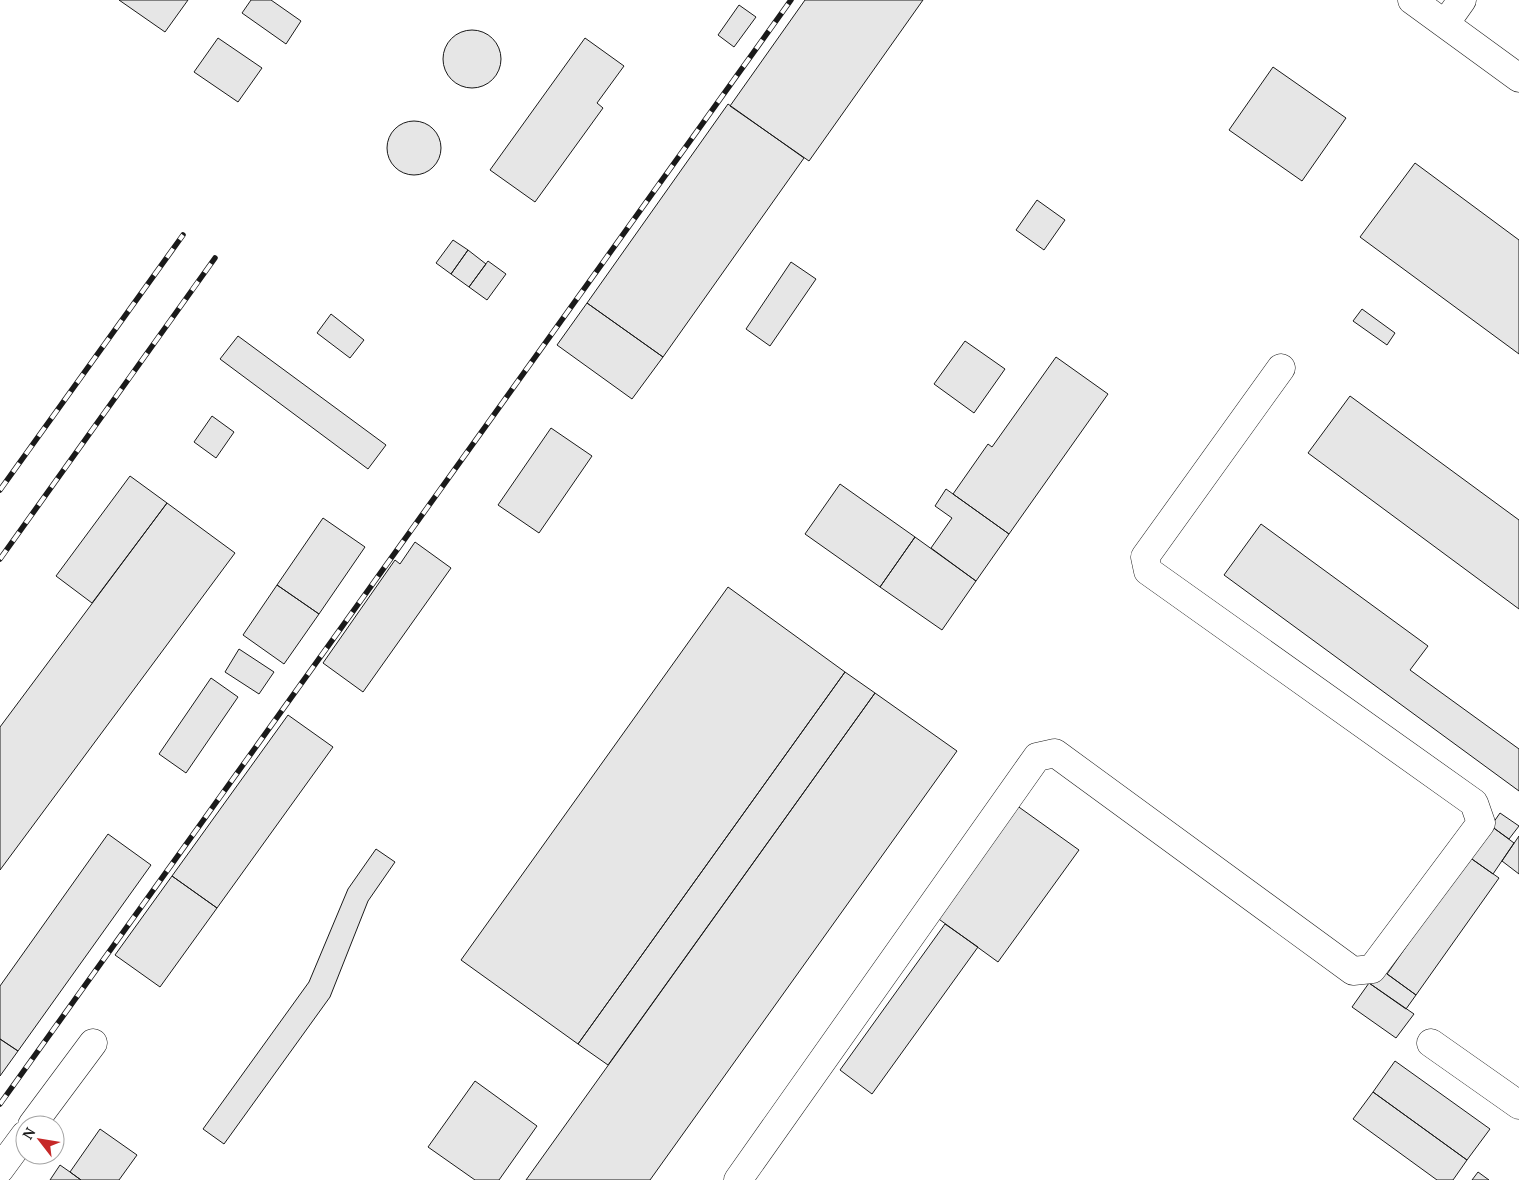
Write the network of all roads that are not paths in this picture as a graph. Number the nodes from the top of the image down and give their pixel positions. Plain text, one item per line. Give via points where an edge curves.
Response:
1 (1412, 0) edge
2 (1462, 0) edge
3 (1445, 24) junction
4 (1519, 78) edge
5 (1281, 368) dead end
6 (93, 1043) dead end
7 (1431, 1043) dead end
8 (1519, 1105) edge
9 (39, 1115) edge
10 (15, 1148) edge
11 (0, 1168) edge
12 (738, 1180) edge

1 - 3 lane
2 - 3 lane
3 - 4 lane
5 - 12 lane via 1145,557 1148,571 1474,803 1481,823 1372,969 1353,971 1055,753 1037,757
6 - 9 lane
7 - 8 lane
10 - 11 lane

